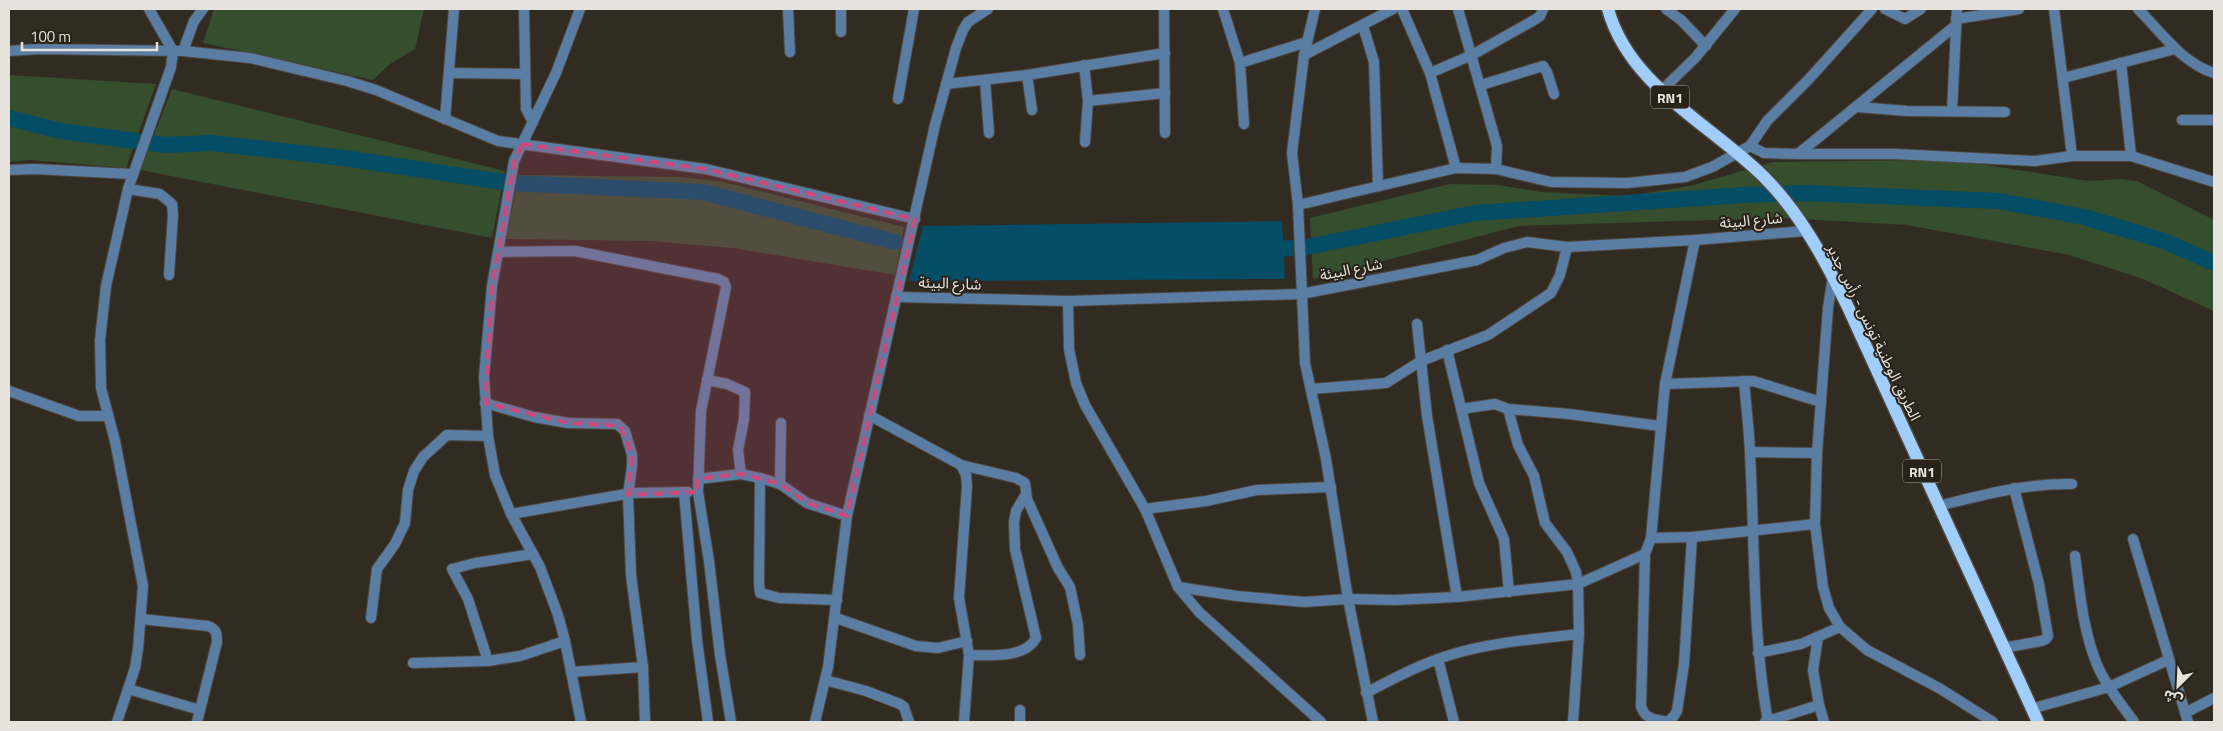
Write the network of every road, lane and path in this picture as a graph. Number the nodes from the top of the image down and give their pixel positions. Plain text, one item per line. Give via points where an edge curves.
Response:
1 (149, 9) edge
2 (203, 9) edge
3 (454, 9) edge
4 (524, 9) edge
5 (580, 9) edge
6 (788, 9) edge
7 (842, 9) edge
8 (914, 9) edge
9 (988, 9) edge
10 (1164, 9) edge
11 (1223, 9) edge
12 (1315, 9) edge
13 (1393, 9) edge
14 (1402, 9) edge
15 (1458, 9) edge
16 (1543, 9) edge
17 (1608, 9) edge
18 (1666, 9) edge
19 (1735, 9) edge
20 (1872, 9) edge
21 (1885, 9) edge
22 (1921, 9) edge
23 (2018, 9) edge
24 (2054, 9) edge
25 (2138, 9) edge
26 (1956, 18) edge
27 (1363, 26) junction
28 (841, 32) dead end
29 (1306, 42) junction
30 (1706, 46) junction
31 (2175, 49) junction
32 (9, 50) edge
33 (178, 51) junction
34 (790, 52) dead end
35 (1165, 53) junction
36 (1304, 55) junction
37 (1472, 55) junction
38 (1240, 63) junction
39 (2121, 63) junction
40 (1084, 64) junction
41 (450, 73) junction
42 (1430, 73) junction
43 (2214, 73) edge
44 (524, 74) junction
45 (1026, 75) junction
46 (2063, 78) junction
47 (985, 80) junction
48 (946, 84) junction
49 (1481, 85) junction
50 (1662, 90) junction
51 (1165, 93) junction
52 (1554, 94) dead end
53 (898, 99) dead end
54 (1088, 100) junction
55 (1858, 107) junction
56 (1032, 110) dead end
57 (1952, 111) junction
58 (2005, 112) dead end
59 (445, 118) junction
60 (2182, 120) dead end
61 (2214, 120) edge
62 (533, 122) junction
63 (1244, 124) dead end
64 (989, 133) dead end
65 (1165, 133) dead end
66 (1085, 142) dead end
67 (522, 144) junction
68 (1750, 146) junction
69 (1737, 152) junction
70 (1798, 154) junction
71 (2072, 156) junction
72 (2130, 156) junction
73 (1456, 168) junction
74 (9, 170) edge
75 (1496, 170) junction
76 (132, 174) junction
77 (2214, 182) edge
78 (1378, 186) junction
79 (128, 189) junction
80 (1298, 205) junction
81 (915, 219) junction
82 (1803, 226) junction
83 (1695, 240) junction
84 (1567, 247) junction
85 (498, 252) junction
86 (169, 275) dead end
87 (1833, 276) junction
88 (1301, 294) junction
89 (896, 297) junction
90 (1068, 301) junction
91 (1417, 324) dead end
92 (1447, 350) junction
93 (1421, 361) junction
94 (707, 380) junction
95 (1744, 381) junction
96 (1665, 384) junction
97 (1311, 389) junction
98 (9, 392) edge
99 (1821, 402) junction
100 (485, 403) junction
101 (1508, 409) junction
102 (1460, 410) junction
103 (869, 414) junction
104 (108, 416) junction
105 (781, 423) dead end
106 (1660, 426) junction
107 (488, 436) junction
108 (1750, 452) junction
109 (1817, 453) junction
110 (961, 465) junction
111 (741, 474) junction
112 (760, 478) junction
113 (698, 479) junction
114 (780, 484) junction
115 (2072, 484) dead end
116 (1331, 487) junction
117 (2014, 488) junction
118 (684, 492) junction
119 (698, 492) junction
120 (1026, 494) junction
121 (628, 495) junction
122 (1938, 506) junction
123 (1145, 509) junction
124 (511, 514) junction
125 (847, 516) junction
126 (1815, 524) junction
127 (1753, 529) junction
128 (1692, 537) junction
129 (1651, 538) junction
130 (2132, 539) dead end
131 (534, 554) junction
132 (1645, 554) junction
133 (2075, 556) dead end
134 (1578, 584) junction
135 (1178, 587) junction
136 (1509, 592) junction
137 (1458, 597) junction
138 (1348, 599) junction
139 (837, 600) junction
140 (371, 618) dead end
141 (836, 618) junction
142 (141, 619) junction
143 (1840, 627) junction
144 (1580, 634) junction
145 (1818, 637) junction
146 (565, 641) junction
147 (967, 641) junction
148 (2003, 648) junction
149 (1758, 653) junction
150 (1080, 655) dead end
151 (969, 656) junction
152 (1438, 659) junction
153 (2168, 660) junction
154 (488, 661) junction
155 (413, 663) dead end
156 (643, 667) junction
157 (571, 672) junction
158 (825, 680) junction
159 (2108, 687) junction
160 (128, 690) junction
161 (1366, 693) junction
162 (2214, 698) edge
163 (1819, 705) junction
164 (2031, 709) junction
165 (200, 710) junction
166 (1020, 710) dead end
167 (2186, 717) edge
168 (117, 722) edge
169 (198, 722) edge
170 (581, 722) edge
171 (645, 722) edge
172 (708, 722) edge
173 (731, 722) edge
174 (815, 722) edge
175 (909, 722) edge
176 (964, 722) edge
177 (1020, 722) edge
178 (1321, 722) edge
179 (1373, 722) edge
180 (1454, 722) edge
181 (1573, 722) edge
182 (1668, 722) edge
183 (1767, 722) edge
184 (1824, 722) edge
185 (1993, 722) edge
186 (2038, 722) edge
187 (2134, 722) edge

1 - 33 street
2 - 33 street
3 - 41 street
4 - 44 street
5 - 62 street
6 - 34 street
7 - 28 street
8 - 53 street
9 - 48 street via 968,22 963,30
10 - 35 street
11 - 38 street
12 - 29 street
13 - 27 street
14 - 42 street
15 - 37 street
16 - 37 street via 1536,20
17 - 50 main road, الطريق الوطنية تونس - رأس جدير / RN1 via 1630,57
18 - 30 street
19 - 30 street
20 - 68 street via 1766,121
21 - 22 street via 1905,20
23 - 26 street
24 - 46 street
25 - 31 street
26 - 55 street
26 - 57 street
27 - 36 street
27 - 78 street via 1374,62
29 - 36 street
29 - 38 street
30 - 50 street
31 - 39 street
31 - 43 street
32 - 33 street
33 - 59 street via 250,58 347,80
33 - 76 street
35 - 40 street
35 - 51 street
36 - 80 street via 1292,153
37 - 42 street
37 - 49 street
38 - 63 street
39 - 46 street
39 - 72 street
40 - 45 street
40 - 54 street
41 - 44 street
41 - 59 street
42 - 73 street
44 - 62 street via 526,109
45 - 47 street
45 - 56 street
46 - 71 street
47 - 48 street
47 - 64 street
48 - 81 street
49 - 52 street via 1543,66
49 - 75 street via 1497,146
50 - 69 main road, الطريق الوطنية تونس - رأس جدير / RN1
51 - 54 street
51 - 65 street
54 - 66 street
55 - 57 street
55 - 70 street
57 - 58 street
59 - 67 street via 498,141
60 - 61 street
62 - 67 street
67 - 81 street via 706,168
67 - 85 street via 514,161
68 - 69 street
68 - 70 street via 1764,153
69 - 75 street via 1712,167 1685,177 1627,183 1551,182
69 - 82 main road, الطريق الوطنية تونس - رأس جدير / RN1 via 1788,204
70 - 71 street via 1895,154 2035,161
71 - 72 street
72 - 77 street
73 - 75 street
73 - 78 street
74 - 76 street via 35,168
76 - 79 street
78 - 80 street
79 - 86 street via 160,194 172,204
79 - 104 street via 106,286 100,340 100,381
80 - 88 street
81 - 89 street
82 - 83 street, شارع البيئة
82 - 87 main road, الطريق الوطنية تونس - رأس جدير / RN1
83 - 84 street, شارع البيئة
83 - 96 street
84 - 88 street, شارع البيئة via 1514,244 1477,260
84 - 92 street via 1560,275 1550,293 1488,335
85 - 94 street via 575,251 724,282 724,299
85 - 100 street via 486,342
87 - 99 street
87 - 122 main road, الطريق الوطنية تونس - رأس جدير / RN1
88 - 90 street, شارع البيئة
88 - 97 street via 1305,363
89 - 90 street, شارع البيئة
89 - 103 street
90 - 123 street via 1069,349 1076,382 1085,405
91 - 93 street
92 - 93 street
92 - 102 street
93 - 97 street via 1386,382
93 - 137 street via 1427,416
94 - 111 street via 745,392 738,450
94 - 113 street via 700,424
95 - 96 street
95 - 99 street via 1762,383
95 - 108 street
96 - 106 street
97 - 116 street
98 - 104 street via 79,416
99 - 109 street
100 - 107 street
100 - 121 street via 559,422 620,426 625,431 632,455
101 - 102 street via 1488,404
101 - 106 street
101 - 134 street via 1518,445 1534,476 1545,523 1567,552
102 - 136 street via 1479,483 1504,539
103 - 110 street
103 - 125 street
104 - 142 street via 138,557 142,586
105 - 114 street
106 - 129 street
107 - 124 street via 495,475
107 - 140 street via 447,435 423,457 408,490 405,523 377,569
108 - 109 street
108 - 127 street
109 - 126 street
110 - 120 street via 1022,481 1026,483
110 - 147 street via 967,486 959,598
111 - 112 street
111 - 113 street
112 - 114 street
112 - 139 street via 760,593 779,598
113 - 119 street
114 - 125 street via 807,502
115 - 117 street
116 - 123 street via 1256,490
116 - 138 street
117 - 122 street
117 - 148 street via 2039,584 2048,636 2042,641
118 - 119 street
118 - 121 street
118 - 172 street
119 - 173 street
120 - 150 street via 1058,568 1070,587
120 - 151 street via 1016,512 1015,549 1036,638 1030,645 1006,655
121 - 124 street
121 - 156 street via 631,575
122 - 148 main road, الطريق الوطنية تونس - رأس جدير / RN1
123 - 135 street
124 - 131 street
125 - 139 street
126 - 127 street
126 - 143 street via 1823,587 1829,608
127 - 128 street
127 - 149 street
128 - 129 street
128 - 182 street via 1684,664 1677,712
129 - 132 street
130 - 153 street
131 - 146 street
131 - 154 street via 452,569 468,599
132 - 134 street
132 - 182 street via 1641,706 1647,717
133 - 159 street via 2091,649
134 - 136 street
134 - 144 street
135 - 138 street via 1271,600
135 - 178 street via 1199,612
136 - 137 street
137 - 138 street
138 - 161 street
139 - 141 street
141 - 147 street via 916,646 938,648
141 - 158 street
142 - 160 street via 137,659
142 - 165 street via 208,626 217,633
143 - 145 street
143 - 185 street via 1867,650 1946,692
144 - 152 street via 1509,642
144 - 181 street
145 - 149 street
145 - 163 street via 1813,670
146 - 154 street via 520,656
146 - 157 street
147 - 151 street
148 - 164 main road, الطريق الوطنية تونس - رأس جدير / RN1
149 - 183 street
151 - 176 street
152 - 161 street
152 - 180 street
153 - 159 street
153 - 167 street
154 - 155 street
156 - 157 street
156 - 171 street
157 - 170 street
158 - 174 street
158 - 175 street via 900,704
159 - 164 street
159 - 187 street
160 - 165 street
160 - 168 street
161 - 179 street
162 - 167 street
163 - 183 street
163 - 184 street
164 - 186 main road, الطريق الوطنية تونس - رأس جدير / RN1
165 - 169 street
166 - 177 street

